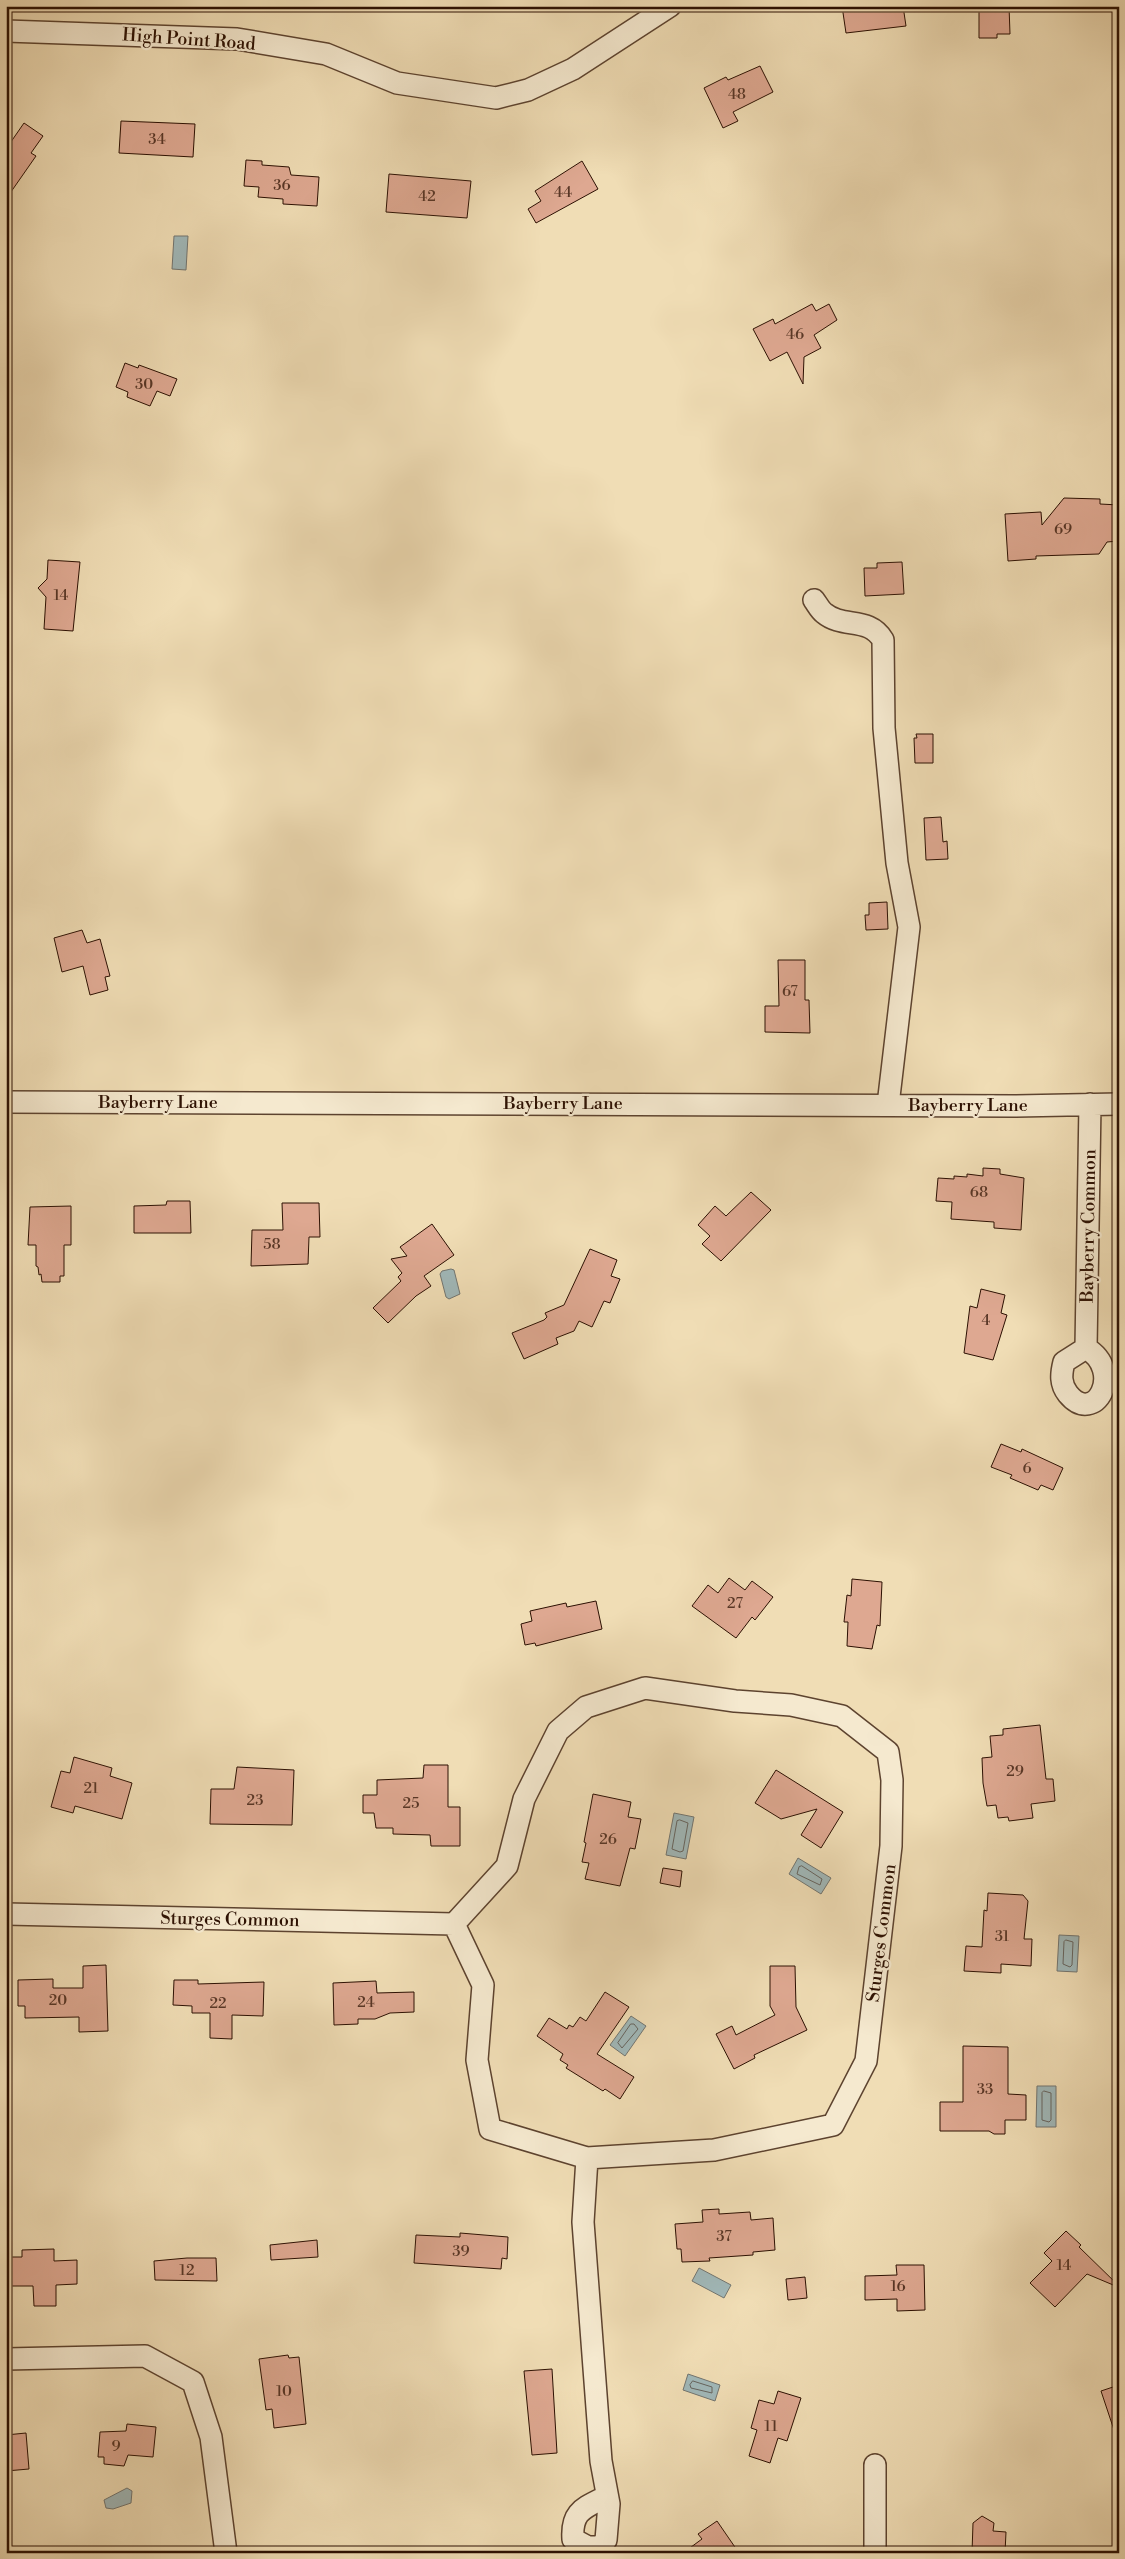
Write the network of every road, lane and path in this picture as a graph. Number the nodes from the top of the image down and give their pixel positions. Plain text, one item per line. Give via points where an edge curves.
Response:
1 (670, 6) edge
2 (6, 31) edge
3 (814, 600) dead end
4 (6, 1102) edge
5 (888, 1104) junction
6 (1090, 1104) junction
7 (1119, 1104) edge
8 (1086, 1348) dead end
9 (6, 1914) edge
10 (454, 1924) junction
11 (587, 2158) junction
12 (6, 2359) edge
13 (874, 2465) dead end
14 (607, 2496) dead end
15 (226, 2553) edge
16 (875, 2553) edge

1 - 2 street, High Point Road via 573,69 528,90 496,98 397,83 326,54 237,39
3 - 5 street via 824,613 841,621 870,626 883,640 884,728 897,863 909,927
4 - 5 street, Bayberry Lane
5 - 6 street, Bayberry Lane
6 - 7 street, Bayberry Lane
6 - 8 street, Bayberry Common
9 - 10 street, Sturges Common
10 - 11 street, Sturges Common via 484,1985 478,2060 490,2129
10 - 11 street, Sturges Common via 507,1866 524,1799 558,1731 586,1707 645,1688 735,1701 791,1705 842,1716 888,1752 892,1780 891,1846 866,2061 833,2125 714,2150
11 - 14 street via 583,2222 601,2460
12 - 15 street via 145,2356 193,2382 211,2436
13 - 16 street

